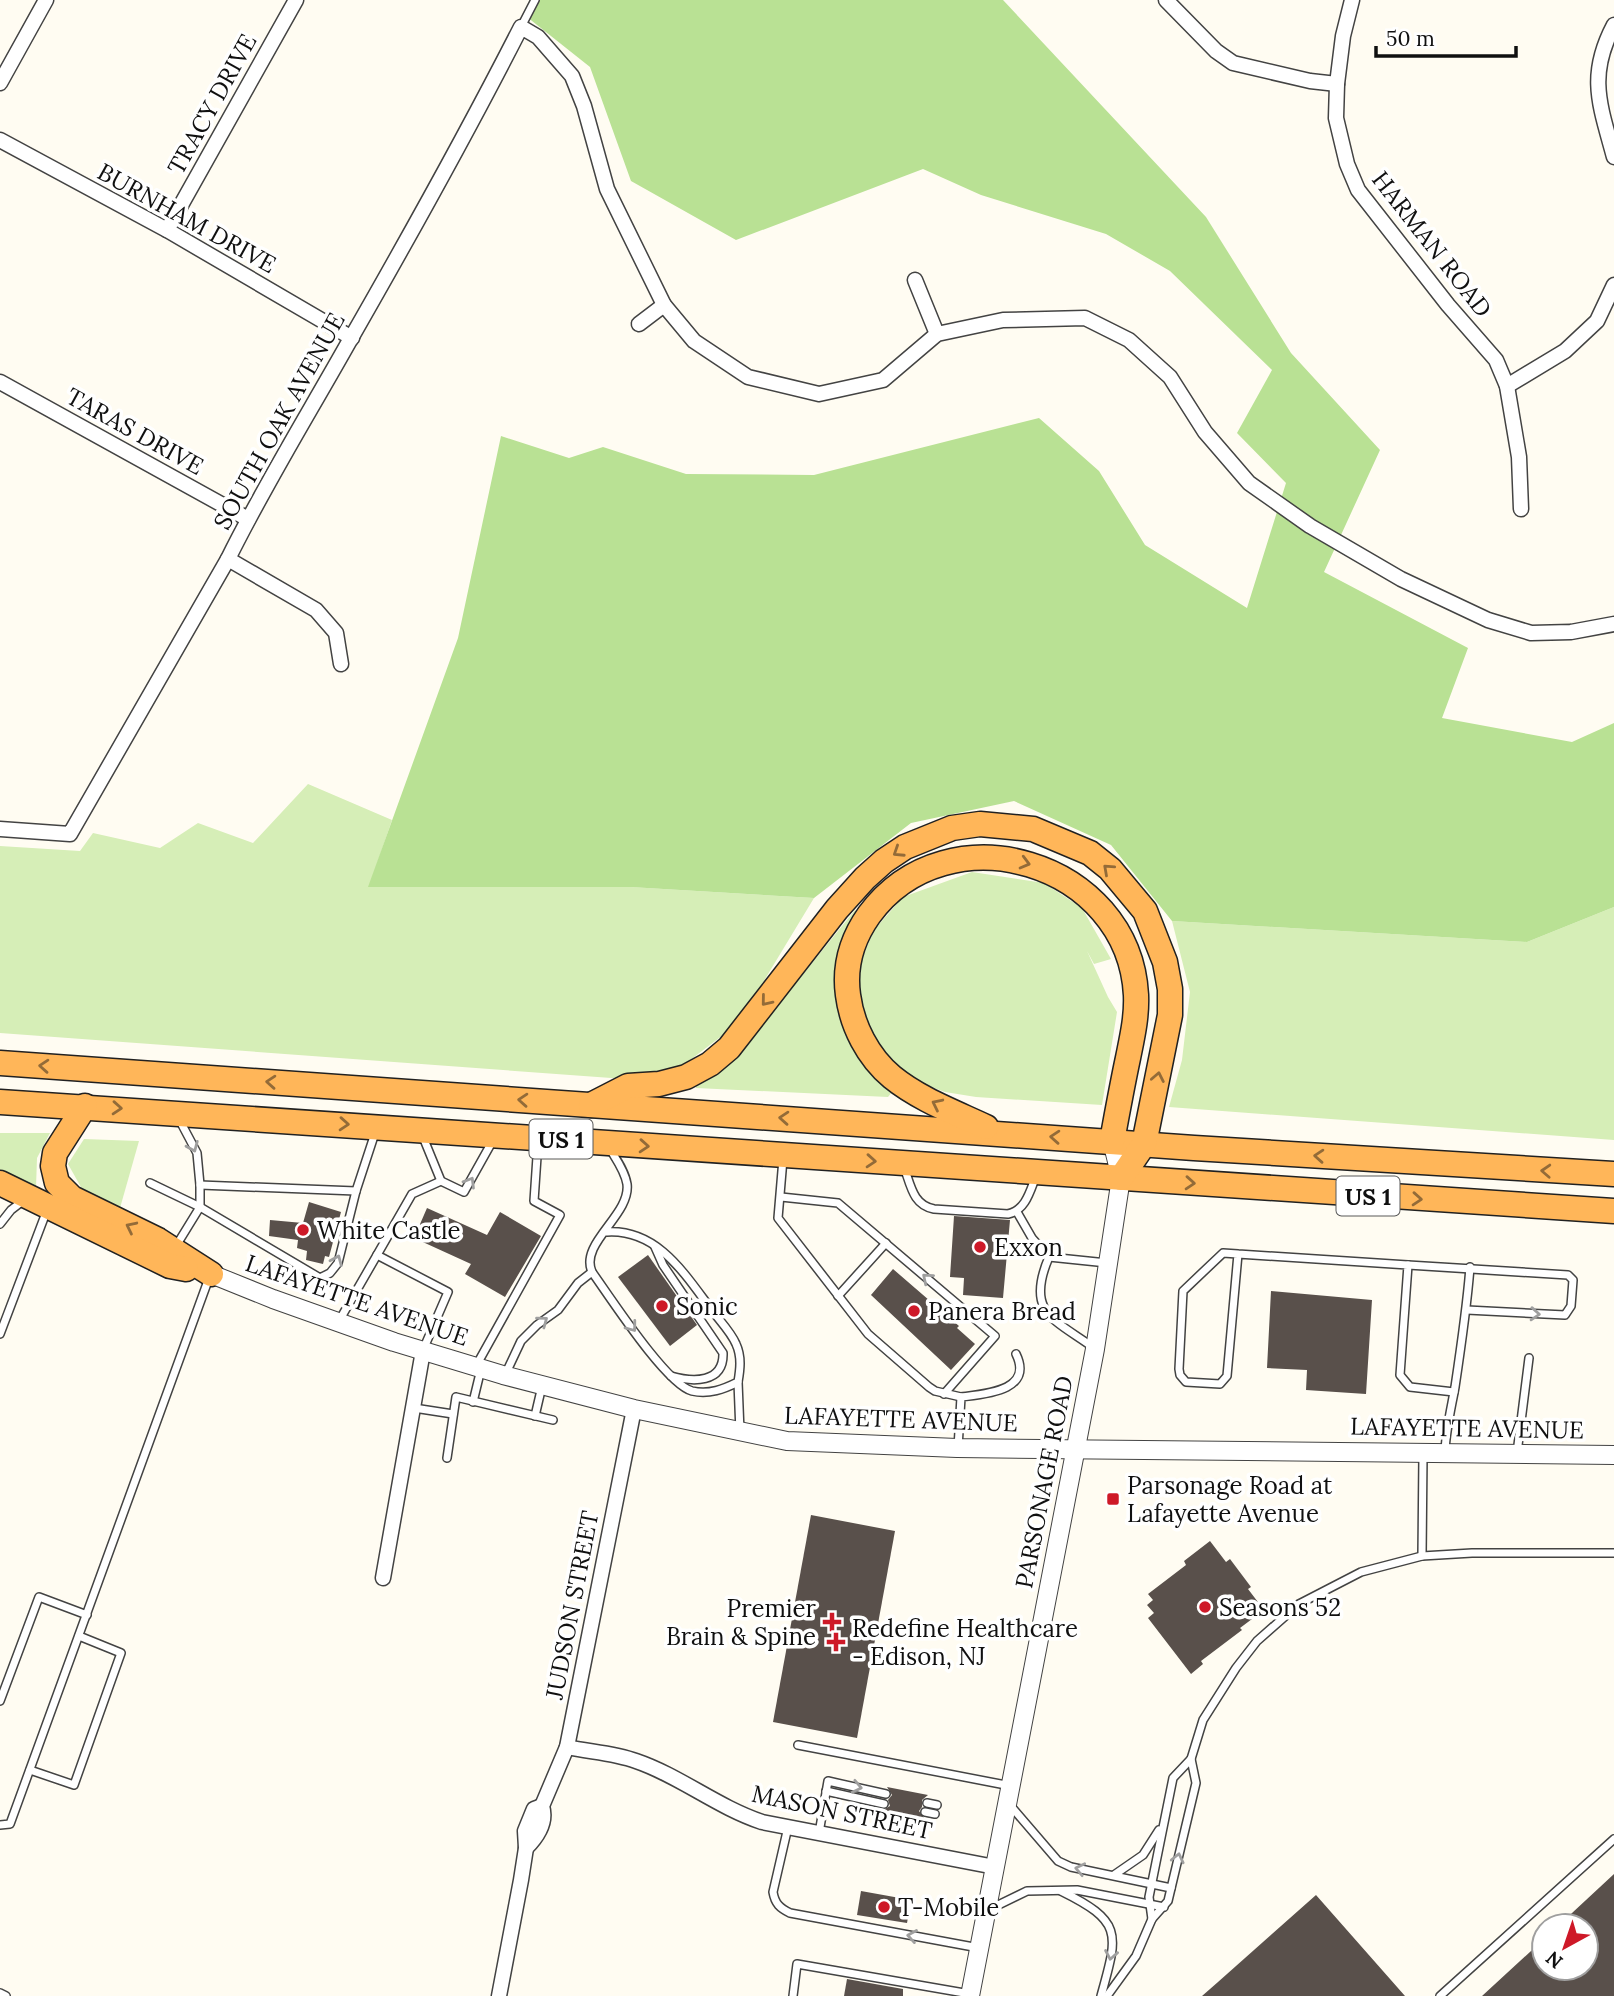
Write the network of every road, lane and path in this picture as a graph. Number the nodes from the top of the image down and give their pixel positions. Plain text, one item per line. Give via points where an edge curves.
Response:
1 (46, 0) edge
2 (296, 0) edge
3 (535, 0) edge
4 (1166, 0) edge
5 (1352, 0) edge
6 (1614, 25) edge
7 (521, 27) junction
8 (0, 83) edge
9 (1337, 84) junction
10 (0, 139) edge
11 (1614, 157) edge
12 (167, 230) junction
13 (915, 280) dead end
14 (1614, 285) edge
15 (664, 305) junction
16 (639, 324) dead end
17 (937, 334) junction
18 (352, 338) junction
19 (0, 382) edge
20 (1507, 386) junction
21 (1521, 509) dead end
22 (248, 519) junction
23 (229, 559) junction
24 (1614, 624) edge
25 (341, 664) dead end
26 (0, 829) edge
27 (0, 1063) edge
28 (0, 1102) edge
29 (591, 1105) junction
30 (85, 1106) junction
31 (174, 1112) junction
32 (377, 1126) junction
33 (421, 1130) junction
34 (999, 1133) junction
35 (496, 1134) junction
36 (538, 1137) junction
37 (1112, 1142) junction
38 (607, 1143) junction
39 (1144, 1144) junction
40 (783, 1156) junction
41 (902, 1163) junction
42 (1038, 1173) junction
43 (1614, 1174) edge
44 (1122, 1178) junction
45 (441, 1181) junction
46 (0, 1183) edge
47 (150, 1183) dead end
48 (200, 1185) junction
49 (356, 1191) junction
50 (781, 1196) junction
51 (38, 1202) junction
52 (200, 1207) junction
53 (1614, 1211) edge
54 (1017, 1212) junction
55 (0, 1224) edge
56 (607, 1231) junction
57 (886, 1243) junction
58 (655, 1245) junction
59 (174, 1250) junction
60 (1238, 1254) junction
61 (377, 1255) junction
62 (1049, 1257) junction
63 (1108, 1263) junction
64 (1408, 1265) junction
65 (1470, 1267) junction
66 (592, 1272) junction
67 (211, 1274) junction
68 (838, 1296) junction
69 (1467, 1310) junction
70 (339, 1322) junction
71 (0, 1334) edge
72 (1095, 1349) junction
73 (423, 1351) junction
74 (1016, 1354) dead end
75 (1529, 1358) dead end
76 (479, 1368) junction
77 (505, 1376) junction
78 (671, 1376) junction
79 (738, 1382) junction
80 (542, 1386) junction
81 (1454, 1392) junction
82 (944, 1394) junction
83 (961, 1397) junction
84 (474, 1402) junction
85 (413, 1408) junction
86 (634, 1409) junction
87 (453, 1414) junction
88 (535, 1416) junction
89 (554, 1420) dead end
90 (740, 1433) junction
91 (957, 1448) junction
92 (1076, 1448) junction
93 (1423, 1452) junction
94 (1445, 1452) junction
95 (1517, 1454) junction
96 (1614, 1455) edge
97 (447, 1458) dead end
98 (1614, 1553) edge
99 (1422, 1556) junction
100 (383, 1578) dead end
101 (87, 1615) junction
102 (79, 1636) junction
103 (0, 1701) edge
104 (798, 1745) dead end
105 (567, 1747) junction
106 (1191, 1759) junction
107 (30, 1770) junction
108 (826, 1791) junction
109 (886, 1794) dead end
110 (1010, 1794) junction
111 (927, 1803) dead end
112 (884, 1804) dead end
113 (937, 1805) dead end
114 (925, 1812) dead end
115 (935, 1814) dead end
116 (1162, 1823) junction
117 (0, 1825) edge
118 (788, 1827) junction
119 (819, 1833) junction
120 (1614, 1839) edge
121 (995, 1867) junction
122 (1114, 1875) junction
123 (1152, 1884) junction
124 (1171, 1888) junction
125 (1060, 1891) junction
126 (1150, 1904) junction
127 (1164, 1906) junction
128 (987, 1910) junction
129 (1152, 1919) junction
130 (979, 1948) junction
131 (0, 1993) edge
132 (970, 1995) edge
133 (6, 1996) edge
134 (499, 1996) edge
135 (793, 1996) edge
136 (1101, 1996) edge
137 (1107, 1996) edge
138 (1440, 1996) edge

1 - 8 street
2 - 12 street, TRACY DRIVE
3 - 7 lane
4 - 9 street via 1233,63
5 - 9 street, HARMAN ROAD
6 - 11 street via 1605,42 1597,84
7 - 15 street via 538,37 572,76 607,190
7 - 18 street, SOUTH OAK AVENUE
9 - 20 street, HARMAN ROAD via 1339,136 1359,190 1496,360
10 - 12 street, BURNHAM DRIVE
12 - 18 street, BURNHAM DRIVE
13 - 17 street
14 - 20 street via 1597,321 1565,351
15 - 16 street
15 - 17 street via 694,341 748,377 819,394 883,380
17 - 24 street via 1003,320 1085,318 1129,340 1170,377 1205,432 1249,483 1389,573 1488,620 1531,633
18 - 22 street, SOUTH OAK AVENUE
19 - 22 street, TARAS DRIVE
20 - 21 street, HARMAN ROAD via 1519,457
22 - 23 street, SOUTH OAK AVENUE
23 - 25 street via 316,610 336,633
23 - 26 street, SOUTH OAK AVENUE via 69,834
29 -> 27 highway, US 1
28 - 30 highway, US 1
34 -> 29 highway, US 1
39 -> 29 highway via 1170,1015 1170,989 1157,940 1128,889 1090,853 1033,829 1005,825 952,828 884,861 837,909 729,1048 710,1064 686,1077 628,1086
30 -> 31 highway, US 1
59 -> 30 highway via 72,1198 57,1183 52,1166 55,1153
31 -> 32 highway, US 1
31 -> 48 lane via 197,1153
32 - 33 highway, US 1
32 - 49 lane
33 - 35 highway, US 1
33 - 45 lane
37 -> 34 highway, US 1
34 -> 37 highway via 920,1096 890,1076 862,1038 849,1004 850,953 876,906 910,879 958,860 1009,859 1056,874 1098,906 1116,930 1136,995
35 - 36 highway, US 1
45 -> 35 lane via 464,1192
36 - 38 highway, US 1
36 - 76 lane via 534,1201 560,1215
37 - 39 highway, US 1
37 - 44 street, PARSONAGE ROAD
38 -> 40 highway, US 1
38 - 56 lane via 627,1182 627,1192
43 -> 39 highway, US 1
39 - 44 highway
40 -> 41 highway, US 1
40 - 50 lane
41 - 42 highway, US 1
41 - 54 lane via 923,1207
42 - 44 highway, US 1
42 - 54 lane
44 -> 53 highway, US 1
44 - 63 street, PARSONAGE ROAD
45 - 61 lane via 412,1194
46 - 51 highway
47 - 52 lane
48 - 49 lane
48 - 52 lane
52 -> 49 lane via 320,1278 338,1263
50 - 57 lane via 838,1203
50 - 68 lane via 778,1218
51 - 55 lane via 11,1210
51 - 67 highway via 170,1266
51 - 71 lane
52 - 59 lane
54 - 62 lane
56 - 58 lane via 628,1233
56 - 66 lane via 590,1253
57 - 68 lane
82 -> 57 lane via 995,1336
58 - 78 lane via 663,1265 723,1353 719,1368 707,1378 689,1381
58 - 79 lane via 676,1261 736,1343
59 - 67 highway
60 - 60 lane via 1227,1376 1220,1384 1186,1382 1179,1369 1183,1291 1223,1253
60 - 64 lane
61 - 70 lane
61 - 73 lane via 448,1292
62 - 63 lane
62 - 72 lane via 1040,1300 1044,1310
63 - 72 street, PARSONAGE ROAD
64 - 65 lane
64 - 81 lane via 1401,1378 1413,1388
65 - 69 lane
69 -> 65 lane via 1559,1316 1572,1306 1573,1280 1568,1275
77 -> 66 lane via 521,1341 558,1310
66 -> 78 lane
67 - 70 street, LAFAYETTE AVENUE
67 - 101 lane
68 - 82 lane via 876,1342 929,1387
69 - 81 lane
70 - 73 street, LAFAYETTE AVENUE
72 - 92 street, PARSONAGE ROAD
73 - 76 street, LAFAYETTE AVENUE
73 - 85 street
74 - 83 lane via 1019,1374 1009,1387
75 - 95 lane
76 - 77 street, LAFAYETTE AVENUE
76 - 84 lane
77 - 80 street, LAFAYETTE AVENUE
78 - 79 lane via 691,1391 702,1392 720,1391
79 - 90 lane
80 - 86 street, LAFAYETTE AVENUE
80 - 88 lane
81 - 94 lane
82 - 83 lane
83 - 91 lane
84 - 87 lane via 456,1397
84 - 88 lane
85 - 87 lane
85 - 100 street
86 - 90 street, LAFAYETTE AVENUE
86 - 105 street, JUDSON STREET
87 - 97 lane
88 - 89 lane
90 - 91 street, LAFAYETTE AVENUE via 825,1444
91 - 92 street, LAFAYETTE AVENUE
92 - 93 street, LAFAYETTE AVENUE
92 - 110 street, PARSONAGE ROAD
93 - 94 street, LAFAYETTE AVENUE
93 - 99 lane
94 - 95 street, LAFAYETTE AVENUE
95 - 96 street, LAFAYETTE AVENUE
98 - 99 lane
99 - 106 lane via 1333,1584 1273,1626 1256,1641 1203,1720
101 - 102 lane
101 - 103 lane via 39,1597
102 - 107 lane
102 - 107 lane via 121,1653 74,1785
104 - 110 lane
105 - 118 street, MASON STREET via 635,1761 739,1814
105 - 134 street, JUDSON STREET via 542,1806 537,1836 526,1848
106 - 116 lane via 1173,1778
124 -> 106 lane via 1196,1783
107 - 117 lane via 10,1825
108 -> 109 lane via 828,1781
108 - 112 lane
108 - 119 lane
110 - 121 street, PARSONAGE ROAD
122 -> 110 lane via 1058,1861
111 - 113 lane
114 - 115 lane
116 - 122 lane via 1143,1855
116 - 123 lane
118 - 119 street, MASON STREET
130 -> 118 lane via 780,1908 773,1892
119 - 121 street, MASON STREET
120 - 138 lane
121 - 128 street, PARSONAGE ROAD
122 - 123 lane
123 - 124 lane
123 - 126 lane
124 - 127 lane
125 - 126 lane
125 - 128 lane via 1027,1891
125 -> 136 lane via 1100,1913 1112,1928 1113,1948
126 - 127 lane
126 - 129 lane
127 - 129 lane
128 - 130 street, PARSONAGE ROAD
129 - 137 lane via 1136,1956
130 - 132 street, PARSONAGE ROAD
131 - 133 lane
132 - 135 lane via 797,1964

